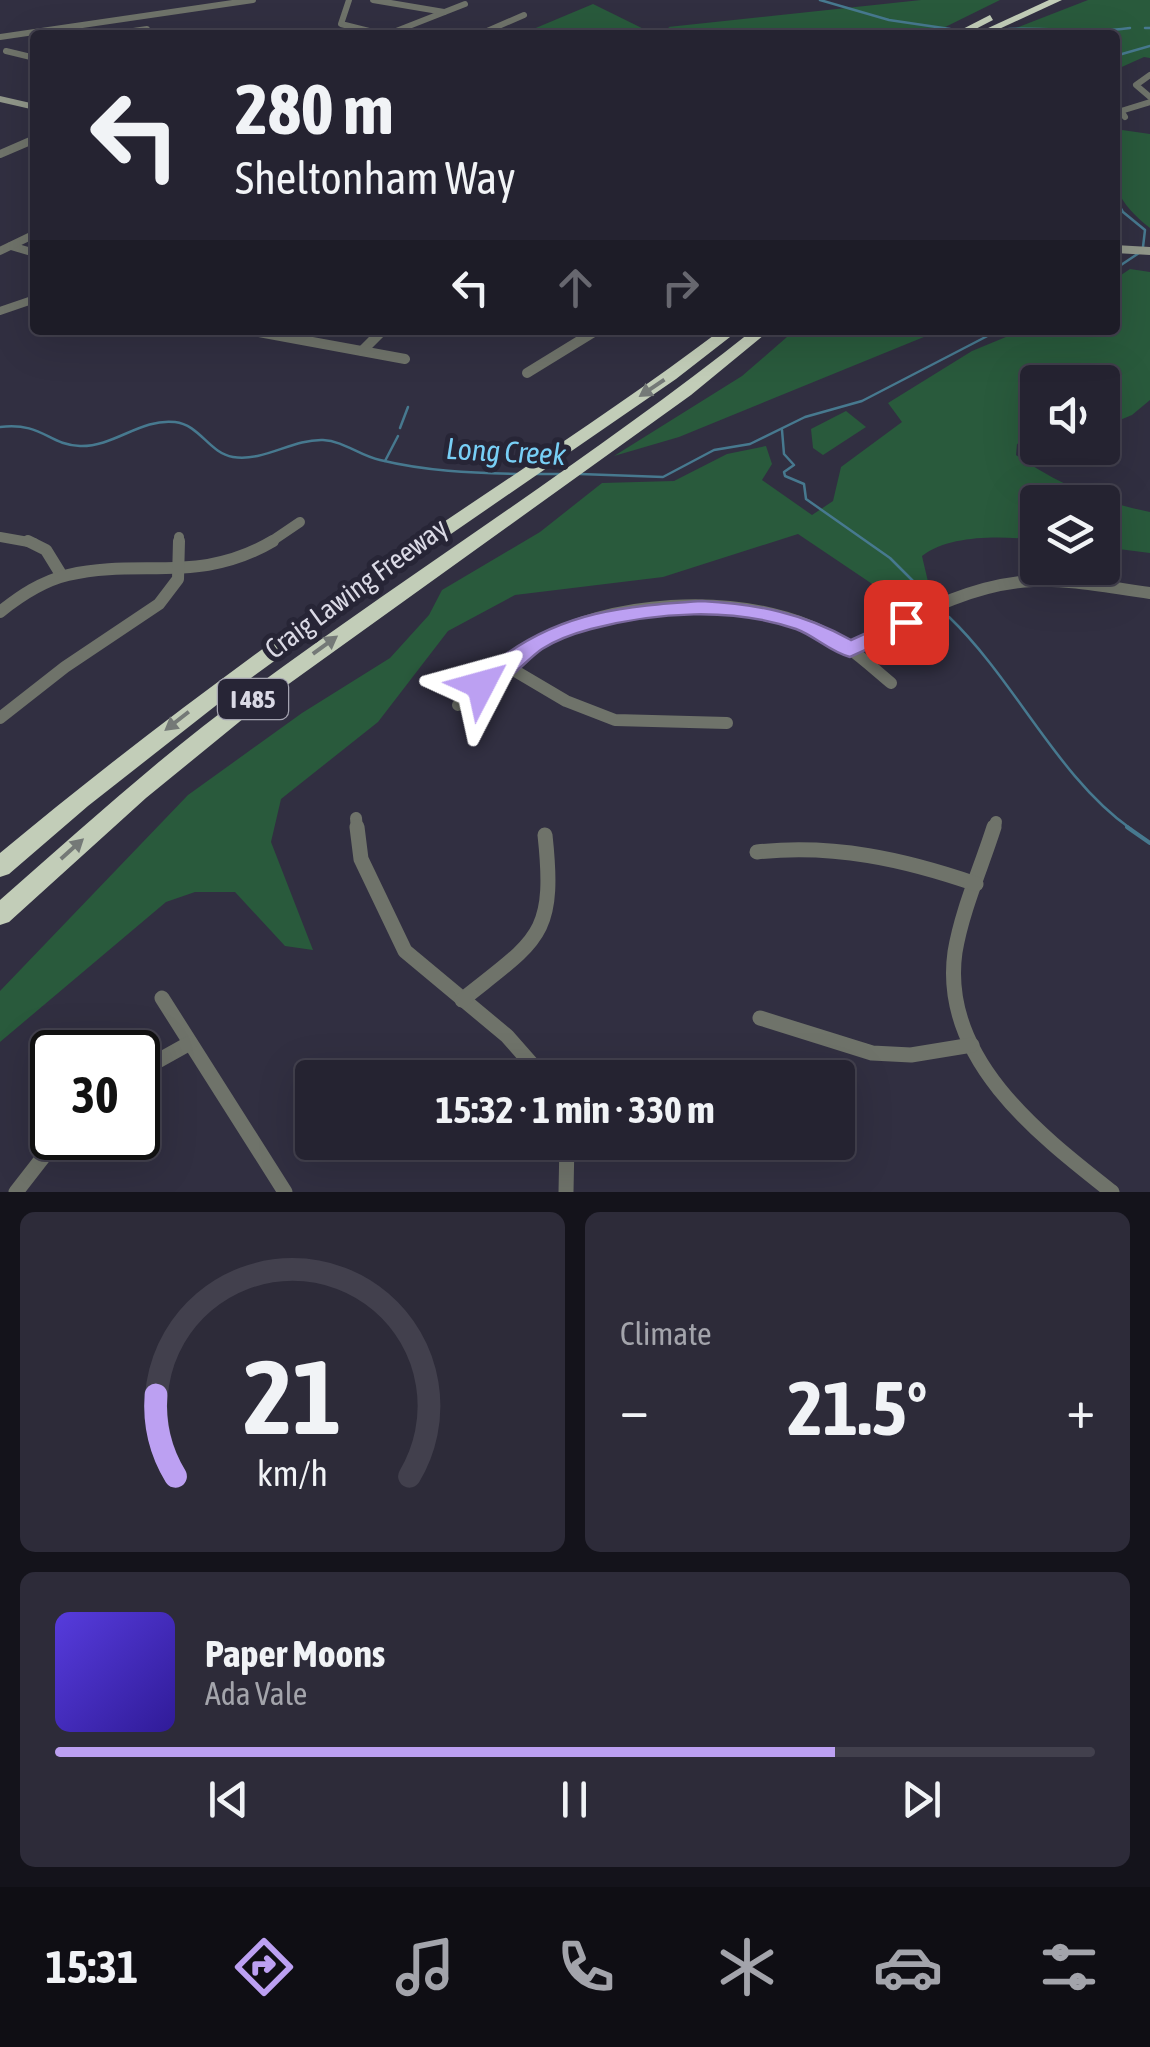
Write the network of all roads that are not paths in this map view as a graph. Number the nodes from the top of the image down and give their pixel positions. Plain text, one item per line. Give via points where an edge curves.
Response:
1 (253, 0) edge
2 (350, 0) edge
3 (373, 0) edge
4 (1033, 0) edge
5 (1058, 0) edge
6 (465, 4) dead end
7 (444, 12) junction
8 (524, 15) dead end
9 (63, 28) joint
10 (148, 29) dead end
11 (49, 30) edge
12 (141, 30) edge
13 (365, 30) edge
14 (399, 30) edge
15 (490, 30) edge
16 (967, 30) edge
17 (989, 30) edge
18 (30, 33) edge
19 (0, 37) edge
20 (6, 51) dead end
21 (30, 57) edge
22 (1150, 75) edge
23 (0, 99) edge
24 (1150, 100) edge
25 (30, 106) edge
26 (1125, 117) dead end
27 (30, 141) edge
28 (0, 154) edge
29 (30, 236) edge
30 (10, 246) junction
31 (1120, 249) edge
32 (0, 251) edge
33 (1150, 251) edge
34 (30, 252) edge
35 (30, 301) edge
36 (0, 311) edge
37 (274, 335) edge
38 (378, 335) edge
39 (589, 335) edge
40 (723, 335) edge
41 (756, 335) edge
42 (362, 351) junction
43 (405, 358) dead end
44 (527, 373) dead end
45 (300, 522) dead end
46 (0, 537) edge
47 (179, 537) dead end
48 (181, 570) junction
49 (62, 576) junction
50 (1150, 592) edge
51 (0, 612) edge
52 (850, 650) junction
53 (504, 665) junction
54 (891, 682) dead end
55 (458, 705) dead end
56 (0, 718) edge
57 (727, 723) dead end
58 (356, 818) dead end
59 (996, 822) dead end
60 (545, 835) dead end
61 (757, 852) dead end
62 (0, 868) edge
63 (976, 884) junction
64 (0, 915) edge
65 (162, 998) dead end
66 (462, 1000) junction
67 (760, 1018) dead end
68 (190, 1042) junction
69 (972, 1046) junction
70 (160, 1059) edge
71 (531, 1060) edge
72 (41, 1160) edge
73 (567, 1160) edge
74 (16, 1192) edge
75 (286, 1192) edge
76 (566, 1192) edge
77 (1112, 1192) edge

1 - 9 street
2 - 13 street via 340,24
3 - 7 street
4 - 16 highway
5 - 17 highway
6 - 7 street
7 - 14 street
8 - 15 street
9 - 11 street
10 - 12 street
18 - 19 street
20 - 21 street
22 - 24 street via 1136,84
23 - 25 main road
24 - 26 street via 1125,108
27 - 28 street
29 - 30 street
30 - 32 street
30 - 34 street
31 - 33 main road
35 - 36 street
37 - 42 street
38 - 42 street
39 - 44 street
40 -> 62 highway, Craig Lawing Freeway / I 485 via 219,688
64 -> 41 highway, Craig Lawing Freeway / I 485 via 257,696
42 - 43 street
45 - 48 street via 244,556
46 - 49 street via 44,546
47 - 48 street
48 - 49 street
48 - 56 street via 159,604
49 - 51 street
50 - 52 street via 1050,581 990,586
52 - 53 street via 776,614 702,608 578,624
52 - 54 street
53 - 55 street
53 - 57 street via 608,718
58 - 66 street via 361,859 397,939
59 - 63 street
60 - 66 street via 550,898 542,922 525,948
61 - 63 street via 858,849
63 - 69 street via 954,971
65 - 68 street
66 - 71 street
67 - 69 street via 889,1056
68 - 70 street
68 - 75 street
69 - 77 street via 1016,1112
72 - 74 street
73 - 76 street

